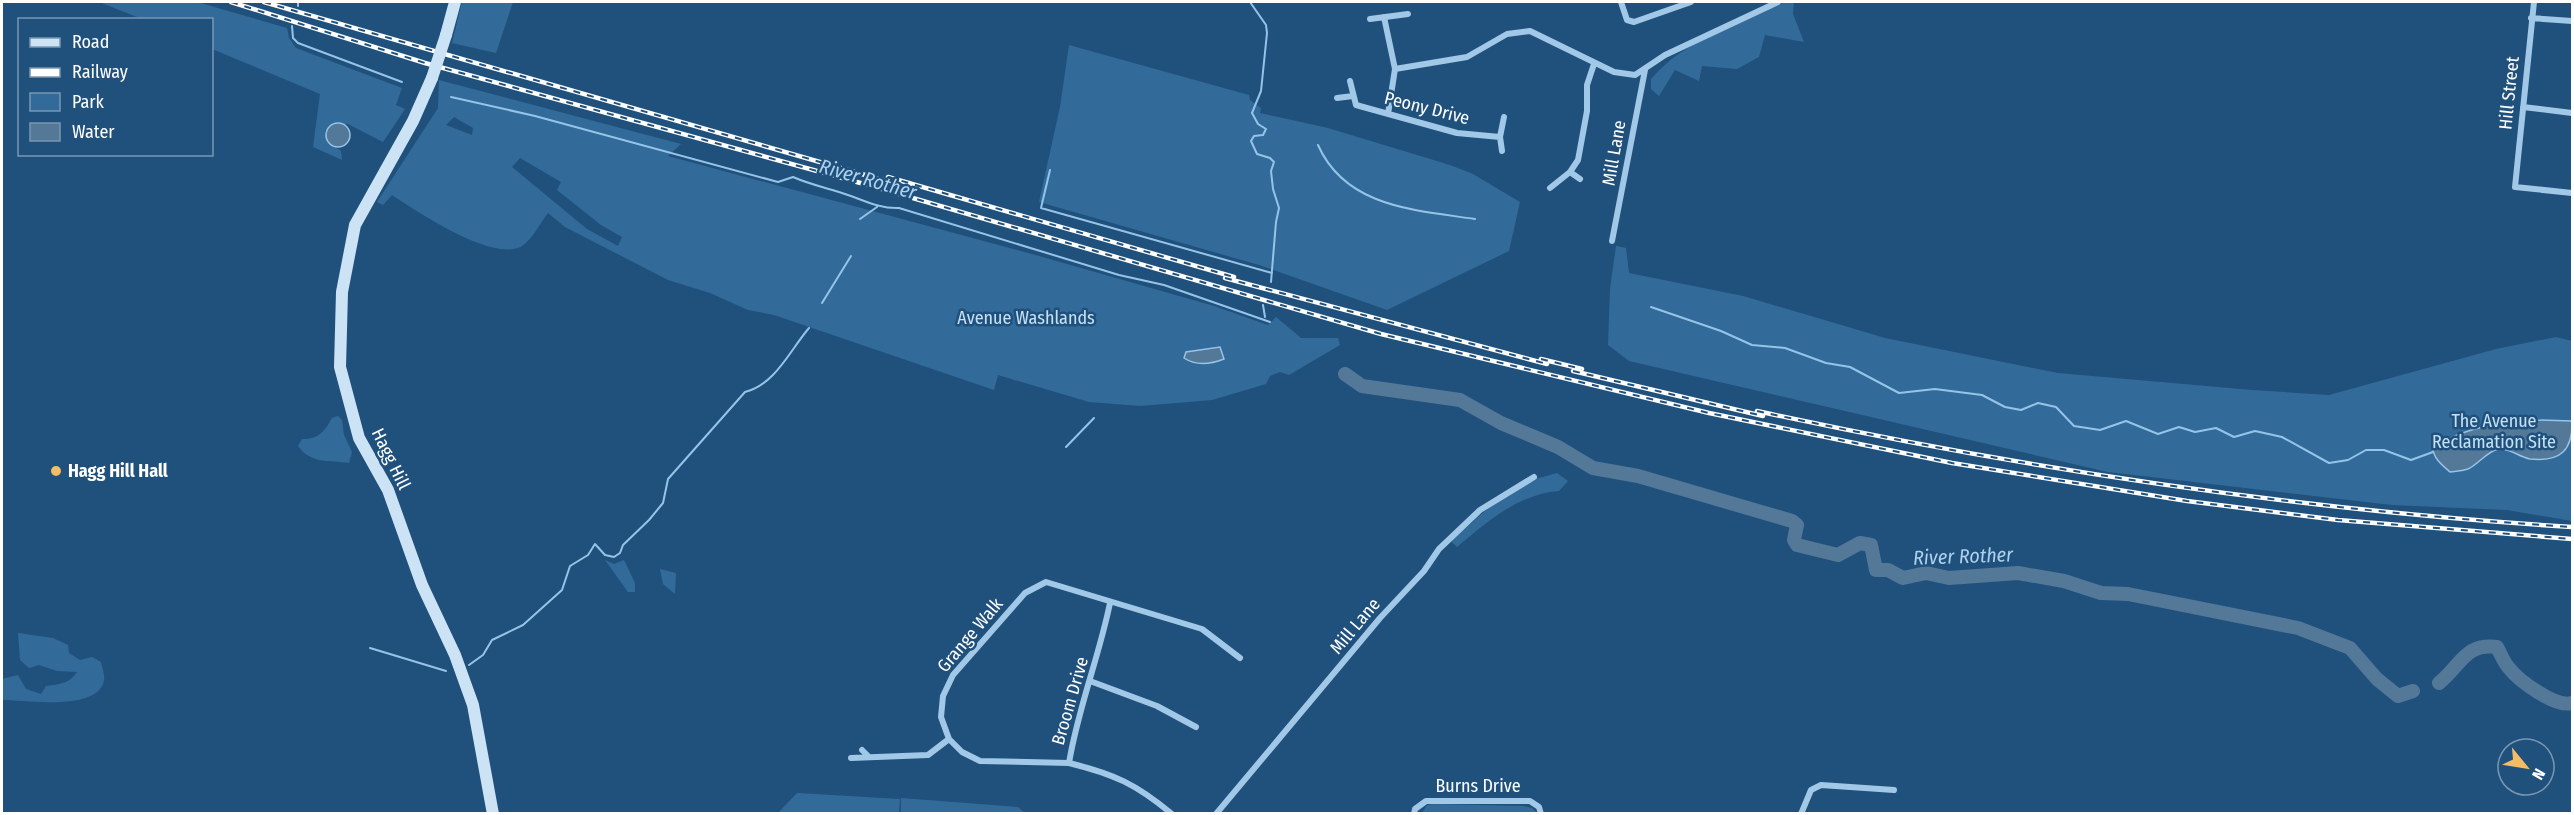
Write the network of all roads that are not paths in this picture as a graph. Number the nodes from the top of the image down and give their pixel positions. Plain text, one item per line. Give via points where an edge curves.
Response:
1 (455, 2) edge
2 (1621, 2) edge
3 (1691, 2) edge
4 (1778, 2) edge
5 (2534, 2) edge
6 (1408, 14) dead end
7 (1384, 17) junction
8 (2531, 18) junction
9 (1370, 20) dead end
10 (2572, 21) edge
11 (1594, 64) junction
12 (1395, 69) junction
13 (1645, 70) junction
14 (1350, 81) dead end
15 (1353, 96) junction
16 (1337, 98) dead end
17 (2523, 107) junction
18 (2572, 112) edge
19 (1388, 114) junction
20 (1504, 117) dead end
21 (1500, 137) junction
22 (1502, 151) dead end
23 (1570, 172) junction
24 (1580, 179) dead end
25 (1550, 188) dead end
26 (2572, 193) edge
27 (1612, 241) dead end
28 (1534, 477) dead end
29 (1110, 603) junction
30 (1240, 658) dead end
31 (1090, 681) junction
32 (1196, 727) dead end
33 (949, 739) junction
34 (862, 750) dead end
35 (869, 757) junction
36 (851, 758) dead end
37 (1069, 763) junction
38 (1894, 790) dead end
39 (493, 813) edge
40 (1173, 813) edge
41 (1216, 813) edge
42 (1414, 813) edge
43 (1541, 813) edge
44 (1801, 813) edge

1 - 39 street, Hagg Hill, bridge via 432,78 413,121 356,225 342,292 340,367 359,438 388,490 422,585 473,705
2 - 3 street via 1628,20 1634,22
4 - 13 street via 1665,55
5 - 8 street, Hill Street
6 - 7 street
7 - 9 street
7 - 12 street
8 - 10 street
8 - 17 street, Hill Street
11 - 12 street via 1541,35 1516,31 1467,57
11 - 13 street via 1625,75
11 - 23 street via 1587,85 1584,137
12 - 19 street
13 - 27 street, Mill Lane
14 - 15 street
15 - 16 street
15 - 19 street, Peony Drive via 1356,105
17 - 18 street
17 - 26 street, Hill Street via 2515,187
19 - 21 street, Peony Drive via 1457,133
20 - 21 street
21 - 22 street
23 - 24 street
23 - 25 street
28 - 41 street, Mill Lane via 1480,510 1439,549
29 - 30 street, Grange Walk via 1202,629
29 - 31 street, Broom Drive
29 - 33 street, Grange Walk via 1046,582 1025,593 946,685 941,717
31 - 32 street via 1157,706
31 - 37 street, Broom Drive via 1075,726
33 - 35 street via 928,755
33 - 37 street via 962,752 980,761
34 - 35 street
35 - 36 street
37 - 40 street, Broom Drive via 1095,769 1146,791
38 - 44 street via 1821,785 1811,790
42 - 43 street, Burns Drive via 1426,801 1530,801

